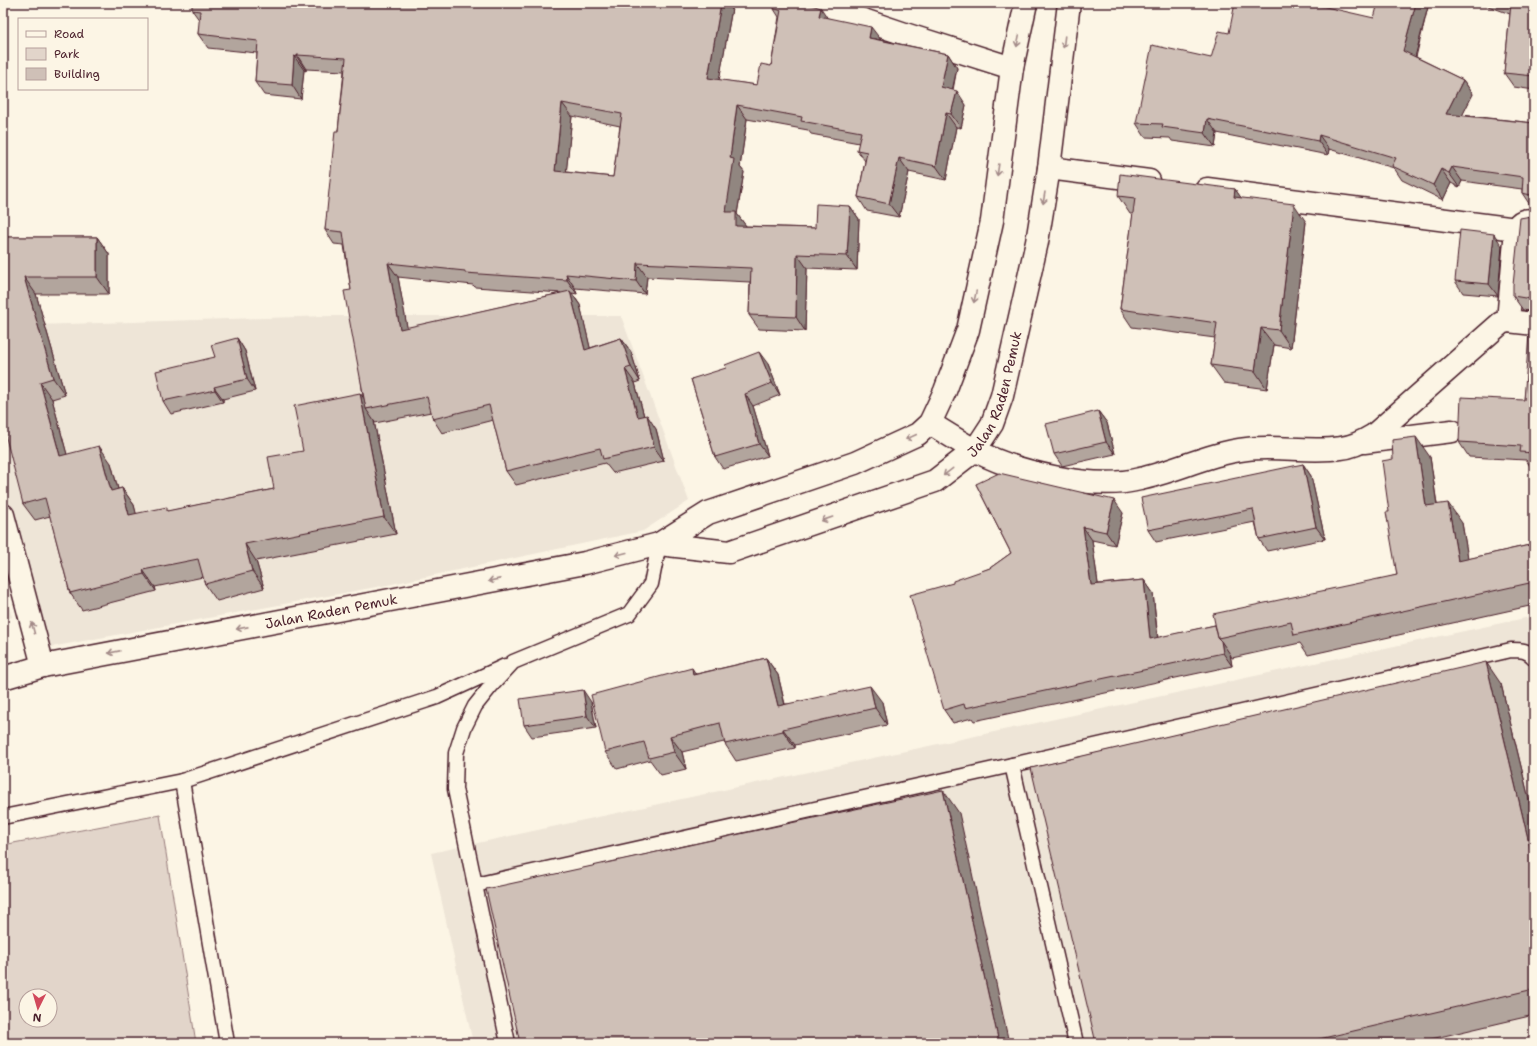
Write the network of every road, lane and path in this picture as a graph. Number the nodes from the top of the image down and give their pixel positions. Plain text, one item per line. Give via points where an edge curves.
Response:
1 (813, 3) edge
2 (1026, 3) edge
3 (1069, 3) edge
4 (1012, 68) junction
5 (1049, 168) junction
6 (1167, 183) edge
7 (1191, 186) edge
8 (1525, 224) edge
9 (1508, 321) junction
10 (1534, 324) edge
11 (930, 423) junction
12 (1452, 431) dead end
13 (1361, 443) junction
14 (975, 450) junction
15 (3, 515) edge
16 (659, 544) junction
17 (1534, 658) edge
18 (513, 662) junction
19 (43, 666) junction
20 (3, 678) edge
21 (1012, 765) junction
22 (182, 781) junction
23 (3, 818) edge
24 (475, 885) junction
25 (226, 1043) edge
26 (508, 1043) edge
27 (1076, 1043) edge

1 - 4 main road
2 -> 4 main road, Jalan Raden Pemuk
3 -> 5 main road, Jalan Raden Pemuk
4 -> 11 main road, Jalan Raden Pemuk via 992,221 968,330
5 - 6 main road
5 -> 14 main road, Jalan Raden Pemuk via 1037,242 1002,396 992,424
7 - 8 main road
8 - 9 main road
9 - 10 main road
9 - 13 main road via 1501,323 1374,435
11 - 14 main road
11 -> 16 main road, Jalan Raden Pemuk via 918,434 855,463 708,513
12 - 13 main road
13 - 14 main road via 1341,448 1248,449 1206,457 1140,480 1112,484 1083,483 1017,467
14 -> 16 main road, Jalan Raden Pemuk via 936,481 729,552
19 -> 15 main road
16 - 18 lane via 651,584 629,614
16 -> 19 main road, Jalan Raden Pemuk via 585,563
17 - 21 lane via 1522,650 1512,650
18 - 22 lane via 437,697
18 - 24 lane via 475,706 456,753 455,789
19 - 20 main road, Jalan Raden Pemuk
21 - 24 lane
21 - 27 lane
22 - 23 lane
22 - 25 lane
24 - 26 lane

